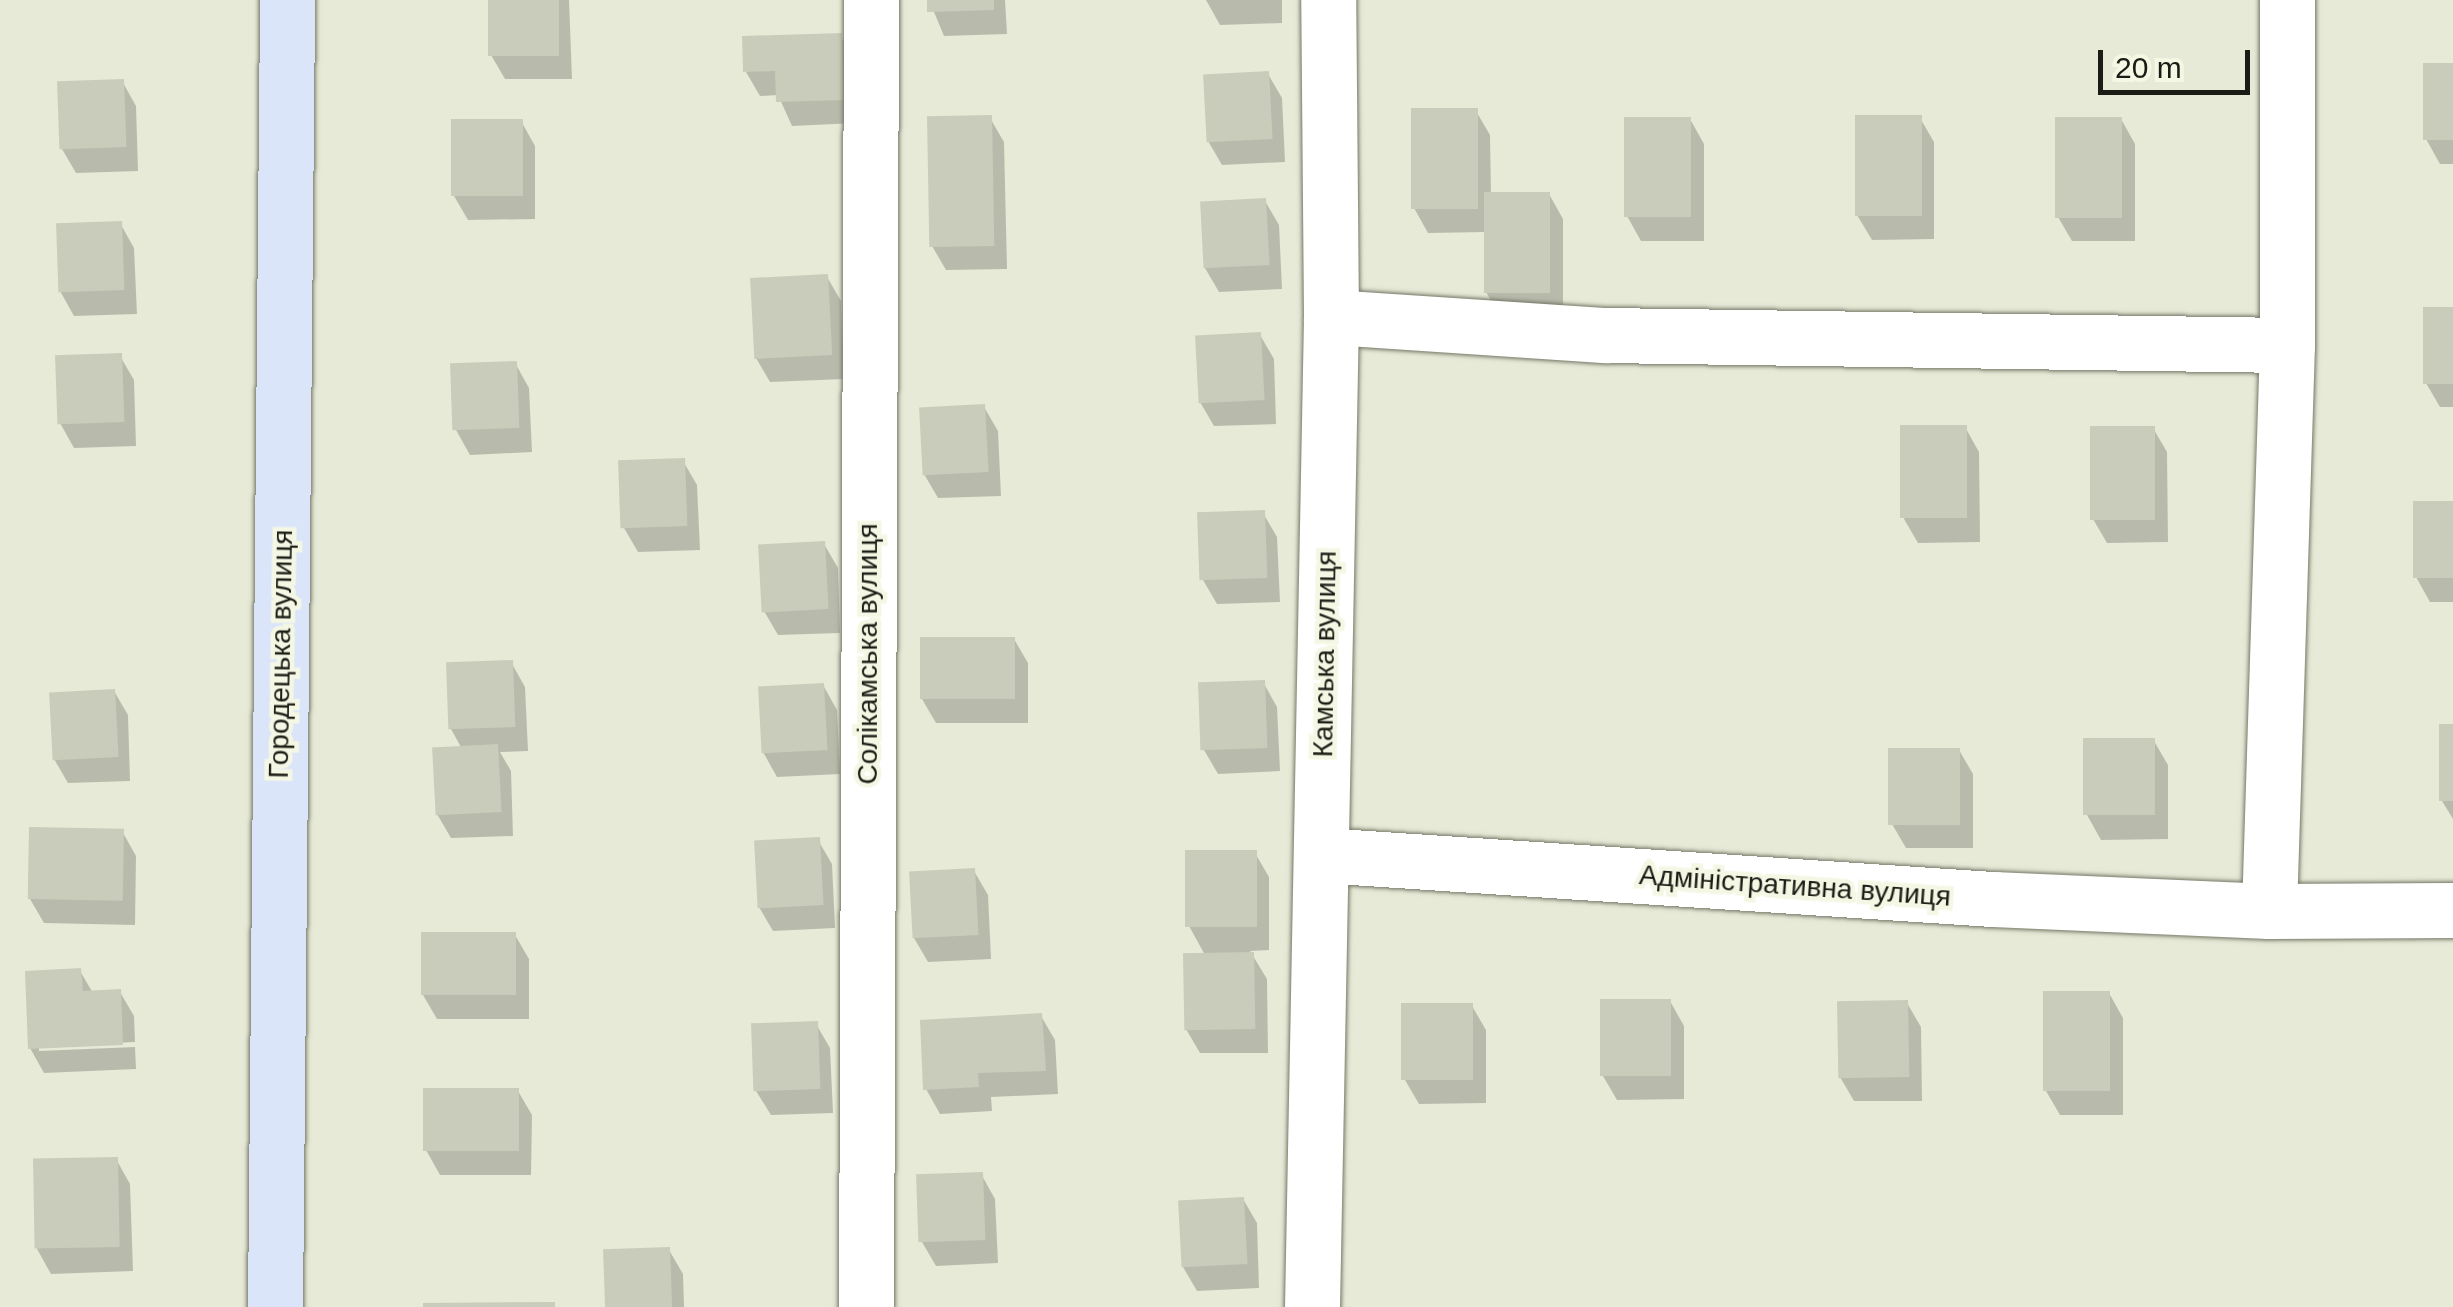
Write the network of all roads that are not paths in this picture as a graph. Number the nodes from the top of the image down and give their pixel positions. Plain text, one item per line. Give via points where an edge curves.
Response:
1 (287, 0) edge
2 (871, 0) edge
3 (1328, 0) edge
4 (2286, 0) edge
5 (1331, 316) junction
6 (2287, 345) junction
7 (1321, 855) junction
8 (2453, 910) edge
9 (2269, 911) junction
10 (275, 1307) edge
11 (866, 1307) edge
12 (1312, 1307) edge

1 - 10 main road, Городецька вулиця
2 - 11 street, Солікамська вулиця
3 - 5 street, Камська вулиця
4 - 6 street
5 - 6 street via 1605,335
5 - 7 street, Камська вулиця
6 - 9 street
7 - 9 street, Адміністративна вулиця
7 - 12 street, Камська вулиця
8 - 9 street, Адміністративна вулиця

